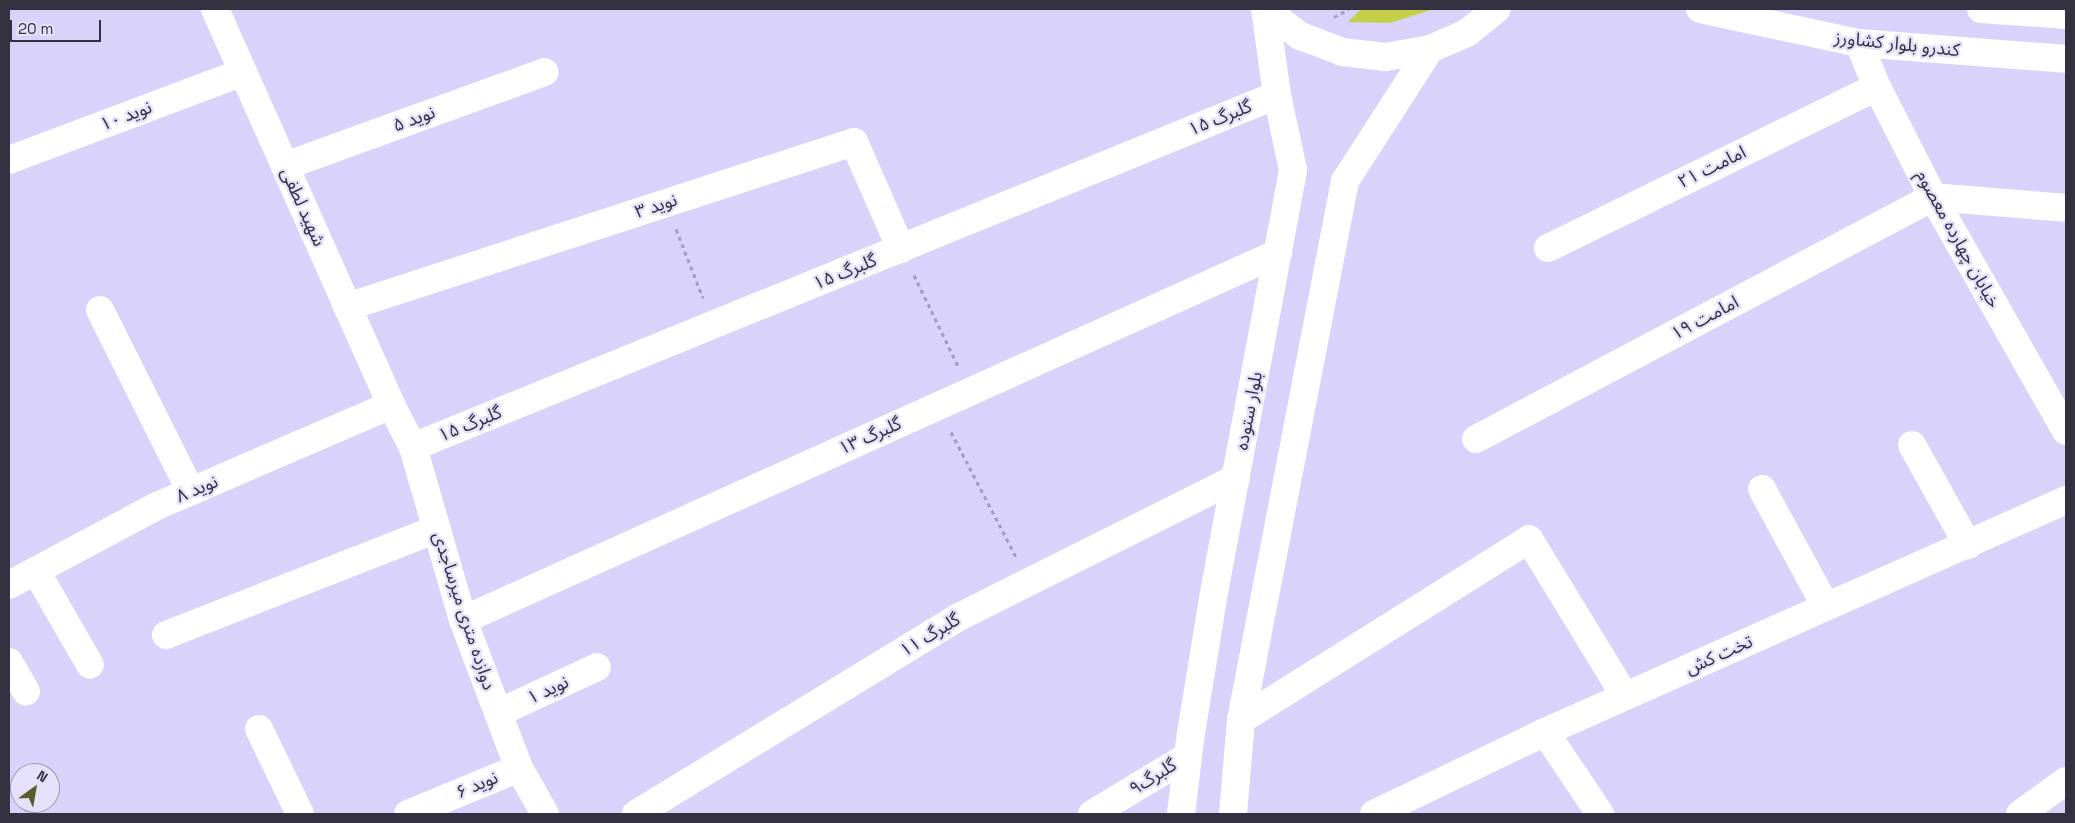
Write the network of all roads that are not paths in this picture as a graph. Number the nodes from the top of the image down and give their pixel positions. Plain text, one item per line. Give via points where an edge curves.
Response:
1 (214, 9) edge
2 (1264, 9) edge
3 (1497, 9) edge
4 (1700, 9) edge
5 (1981, 9) edge
6 (2066, 15) edge
7 (1859, 43) junction
8 (1430, 49) junction
9 (2066, 59) edge
10 (243, 72) junction
11 (544, 72) dead end
12 (1877, 87) junction
13 (1277, 95) junction
14 (9, 160) edge
15 (285, 166) junction
16 (1933, 197) junction
17 (2066, 208) edge
18 (1548, 248) dead end
19 (902, 249) junction
20 (1278, 253) junction
21 (347, 307) junction
22 (100, 310) dead end
23 (391, 405) junction
24 (2066, 431) edge
25 (1476, 438) dead end
26 (1912, 444) dead end
27 (413, 447) junction
28 (1236, 478) junction
29 (1762, 489) dead end
30 (191, 492) junction
31 (2066, 500) edge
32 (436, 529) junction
33 (1968, 544) junction
34 (36, 571) junction
35 (9, 585) edge
36 (1826, 607) junction
37 (463, 620) junction
38 (166, 635) dead end
39 (9, 662) edge
40 (90, 665) dead end
41 (597, 666) dead end
42 (26, 692) dead end
43 (1624, 696) junction
44 (498, 713) junction
45 (1241, 720) junction
46 (259, 729) dead end
47 (1545, 732) junction
48 (1188, 756) junction
49 (519, 768) junction
50 (2066, 781) edge
51 (300, 814) edge
52 (408, 814) edge
53 (545, 814) edge
54 (636, 814) edge
55 (1092, 814) edge
56 (1181, 814) edge
57 (1233, 814) edge
58 (1374, 814) edge
59 (1600, 814) edge
60 (2020, 814) edge

1 - 10 street, شهید لطفی
2 - 8 street via 1300,36 1342,52 1386,57
2 - 13 street, بلوار ستوده
3 - 8 street via 1467,33
4 - 7 street, کندرو بلوار کشاورز
5 - 6 street
7 - 9 street, کندرو بلوار کشاورز
7 - 12 street, خیابان چهارده معصوم
8 - 45 street via 1345,181
10 - 14 street, نوید ۱۰
10 - 15 street, شهید لطفی
11 - 15 street, نوید ۵
12 - 16 street, خیابان چهارده معصوم
12 - 18 street, امامت ۲۱
13 - 19 street, گلبرگ ۱۵
13 - 20 street, بلوار ستوده via 1293,170
15 - 21 street, شهید لطفی
16 - 17 street
16 - 24 street, خیابان چهارده معصوم
16 - 25 street, امامت ۱۹
19 - 21 street, نوید ۳ via 854,142
19 - 27 street, گلبرگ ۱۵
20 - 28 street, بلوار ستوده
20 - 37 street, گلبرگ ۱۳
21 - 23 street, شهید لطفی
22 - 30 street
23 - 27 street, دوازده متری میرساجدی
23 - 30 street, نوید ۸
26 - 33 street
27 - 32 street, دوازده متری میرساجدی
28 - 48 street, بلوار ستوده
28 - 54 street, گلبرگ ۱۱ via 957,618
29 - 36 street
30 - 34 street, نوید ۸ via 159,505
31 - 33 street, تخت کش
32 - 37 street, دوازده متری میرساجدی
32 - 38 street
33 - 36 street, تخت کش
34 - 35 street, نوید ۸
34 - 40 street
36 - 43 street, تخت کش
37 - 44 street, دوازده متری میرساجدی
39 - 42 street
41 - 44 street, نوید ۱
43 - 45 street via 1529,539
43 - 47 street, تخت کش
44 - 49 street, دوازده متری میرساجدی
45 - 57 street
46 - 51 street
47 - 58 street, تخت کش
47 - 59 street
48 - 55 street, گلبرگ۹
48 - 56 street, بلوار ستوده
49 - 52 street, نوید ۶
49 - 53 street, دوازده متری میرساجدی
50 - 60 street

